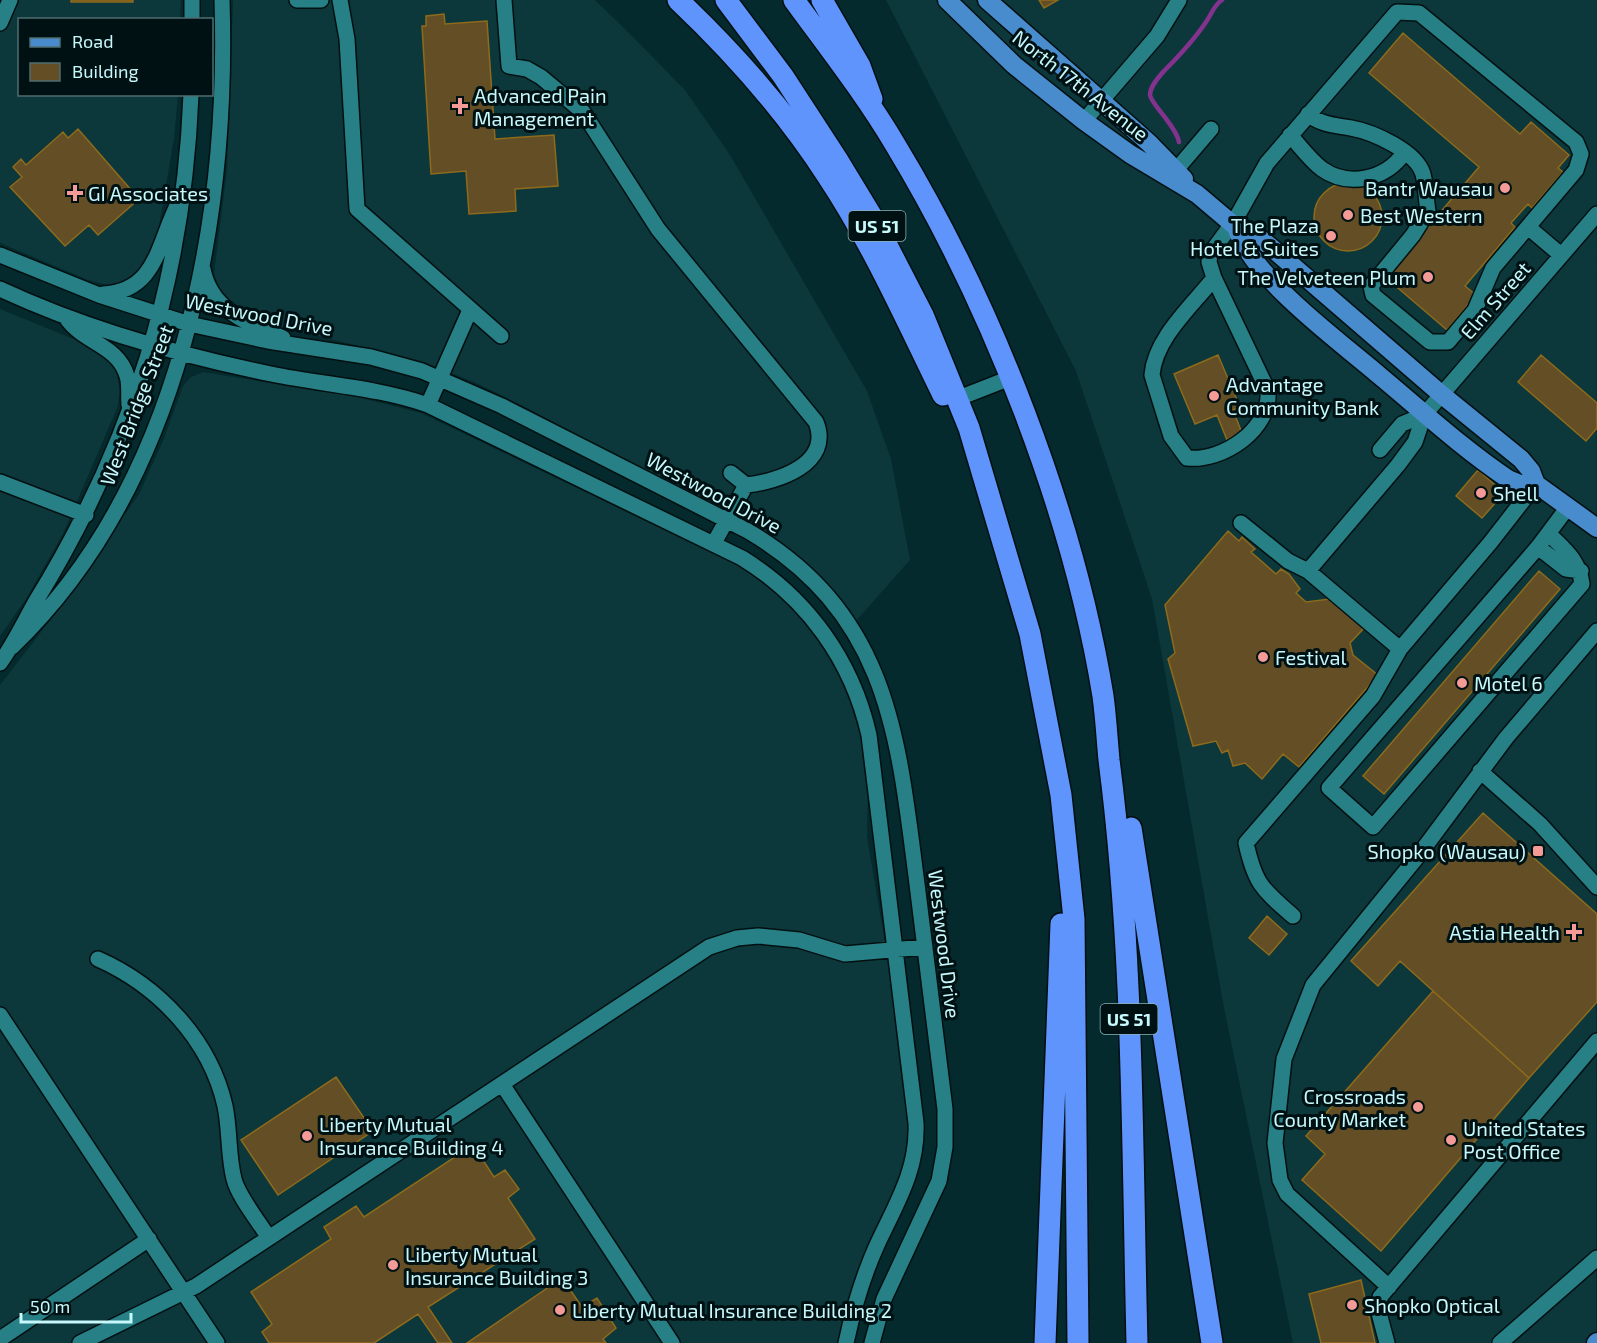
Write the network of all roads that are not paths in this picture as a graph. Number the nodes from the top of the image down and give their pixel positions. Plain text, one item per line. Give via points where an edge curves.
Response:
1 (10, 0) edge
2 (192, 0) edge
3 (222, 0) edge
4 (297, 0) edge
5 (321, 0) edge
6 (340, 0) edge
7 (504, 0) edge
8 (678, 0) edge
9 (726, 0) edge
10 (794, 0) edge
11 (822, 0) edge
12 (947, 0) edge
13 (987, 0) edge
14 (1179, 0) edge
15 (192, 18) edge
16 (0, 23) edge
17 (191, 96) edge
18 (1101, 101) junction
19 (1308, 114) junction
20 (878, 117) junction
21 (1084, 122) junction
22 (1211, 129) dead end
23 (1290, 135) junction
24 (1404, 153) junction
25 (1176, 170) junction
26 (184, 192) junction
27 (1197, 195) junction
28 (1597, 214) edge
29 (1234, 225) junction
30 (1528, 227) junction
31 (0, 255) edge
32 (1561, 255) junction
33 (203, 265) junction
34 (1214, 278) junction
35 (0, 289) edge
36 (99, 295) junction
37 (470, 310) junction
38 (160, 315) junction
39 (66, 316) junction
40 (189, 324) junction
41 (501, 336) dead end
42 (153, 345) junction
43 (299, 345) junction
44 (180, 353) junction
45 (440, 378) junction
46 (1010, 378) junction
47 (1441, 394) junction
48 (958, 398) junction
49 (428, 405) junction
50 (130, 413) junction
51 (1424, 415) junction
52 (1380, 450) dead end
53 (731, 473) dead end
54 (984, 476) junction
55 (0, 482) edge
56 (1536, 484) junction
57 (746, 485) junction
58 (1568, 507) junction
59 (86, 515) junction
60 (727, 520) junction
61 (1241, 523) dead end
62 (1597, 528) edge
63 (1548, 534) junction
64 (714, 543) junction
65 (1538, 547) junction
66 (1308, 571) junction
67 (1581, 571) junction
68 (1597, 631) edge
69 (12, 647) junction
70 (1400, 649) junction
71 (0, 663) edge
72 (1102, 696) junction
73 (1051, 741) junction
74 (1480, 771) junction
75 (1597, 886) edge
76 (1293, 916) dead end
77 (925, 947) junction
78 (895, 950) junction
79 (98, 959) dead end
80 (0, 1015) edge
81 (1597, 1041) edge
82 (502, 1084) junction
83 (269, 1238) junction
84 (149, 1239) junction
85 (1597, 1258) edge
86 (1389, 1287) junction
87 (184, 1292) junction
88 (0, 1339) edge
89 (80, 1343) edge
90 (217, 1343) edge
91 (672, 1343) edge
92 (846, 1343) edge
93 (872, 1343) edge
94 (1045, 1343) edge
95 (1078, 1343) edge
96 (1137, 1343) edge
97 (1212, 1343) edge
98 (1387, 1343) edge
99 (1500, 1343) edge

1 - 16 street
2 - 15 street
3 - 33 street, West Bridge Street via 216,175
4 - 5 street
6 - 37 street via 349,57 357,209
7 - 57 street via 509,66 527,69 541,77 583,112 658,229 816,422 815,450 801,467 779,478
8 - 54 highway via 754,78 830,178 888,282
9 - 48 highway, US 51 via 783,76 874,220 923,315
10 - 20 highway, US 51
11 - 20 highway via 860,66
12 - 21 main road, North 17th Avenue via 1014,64
13 - 18 main road, North 17th Avenue
14 - 18 street via 1157,36
17 - 26 street, West Bridge Street
18 - 21 street
18 - 25 main road, North 17th Avenue
19 - 23 street
19 - 24 street via 1323,124 1372,134
19 - 30 street via 1397,12 1419,13 1576,142 1581,154 1576,170
20 - 46 highway, US 51 via 952,249
21 - 27 main road, North 17th Avenue
22 - 25 street
23 - 24 street via 1320,167 1348,179 1376,175
23 - 29 street via 1268,162
24 - 30 street via 1423,172 1428,211 1371,286 1373,295 1430,342 1448,342 1475,310 1493,268
25 - 27 main road, North 17th Avenue
26 - 36 street via 149,271 130,288
26 - 38 street, West Bridge Street
27 - 29 main road, North 17th Avenue
28 - 32 street, Elm Street
29 - 34 street via 1210,254
29 - 47 main road, North 17th Avenue via 1272,248
29 - 51 main road, North 17th Avenue via 1247,249 1285,292
30 - 32 street
31 - 36 street, Westwood Drive
32 - 47 street, Elm Street
33 - 40 street, West Bridge Street
33 - 43 street via 209,288 230,313
34 - 34 street via 1268,391 1269,401 1254,429 1236,447 1187,458 1171,436 1152,375 1153,365 1170,333
35 - 39 street
36 - 38 street, Westwood Drive
37 - 41 street
37 - 45 street
38 - 40 street, Westwood Drive
38 - 42 street, West Bridge Street
39 - 42 street
39 - 50 street via 79,332 109,349 122,364 128,381
40 - 43 street, Westwood Drive
40 - 44 street, West Bridge Street
42 - 44 street
42 - 50 street, West Bridge Street
43 - 45 street, Westwood Drive via 384,360
44 - 49 street via 272,374 376,390
44 - 69 street, West Bridge Street via 141,461 119,507 72,580
45 - 49 street
45 - 60 street, Westwood Drive
46 - 48 street
46 - 72 highway, US 51 via 1066,541
47 - 51 street, Elm Street
47 - 56 main road, North 17th Avenue via 1525,463
48 - 54 highway, US 51
49 - 64 street
50 - 59 street, West Bridge Street
51 - 52 street via 1402,424
51 - 56 main road, North 17th Avenue via 1508,479
51 - 66 street via 1419,435 1398,465
53 - 57 street
54 - 73 highway, US 51 via 1029,633
55 - 59 street
56 - 58 main road
56 - 70 street
57 - 60 street
58 - 62 main road
58 - 63 street
59 - 69 street, West Bridge Street
60 - 64 street
60 - 77 street, Westwood Drive via 776,548 813,582 846,622 875,672 897,741
61 - 66 street via 1288,561
63 - 65 street
63 - 67 street via 1574,558
64 - 78 street via 761,569 796,600 825,633 847,670 869,735
65 - 67 street via 1566,569
65 - 67 street via 1329,788 1373,827 1582,584
66 - 70 street
68 - 74 street
69 - 71 street, West Bridge Street
70 - 76 street via 1373,696 1246,843 1258,884
72 - 96 highway, US 51 via 1126,918
72 - 97 highway via 1119,747
73 - 94 highway via 1061,922
73 - 95 highway, US 51 via 1066,834 1075,946
74 - 75 street via 1546,830
74 - 86 street via 1418,856 1313,985 1284,1059 1275,1143 1280,1180 1287,1194
77 - 78 street
77 - 93 street, Westwood Drive via 945,1109 944,1155 934,1193 877,1318
78 - 82 street via 845,954 775,936 722,942 685,960
78 - 92 street via 917,1139 908,1184 876,1247 853,1310
79 - 83 street via 120,969 148,990 195,1036 222,1096 234,1180
80 - 84 street
81 - 86 street
82 - 83 street
82 - 91 street
83 - 87 street
84 - 87 street
84 - 88 street
85 - 99 street
86 - 98 street via 1380,1297 1379,1312
87 - 89 street
87 - 90 street

